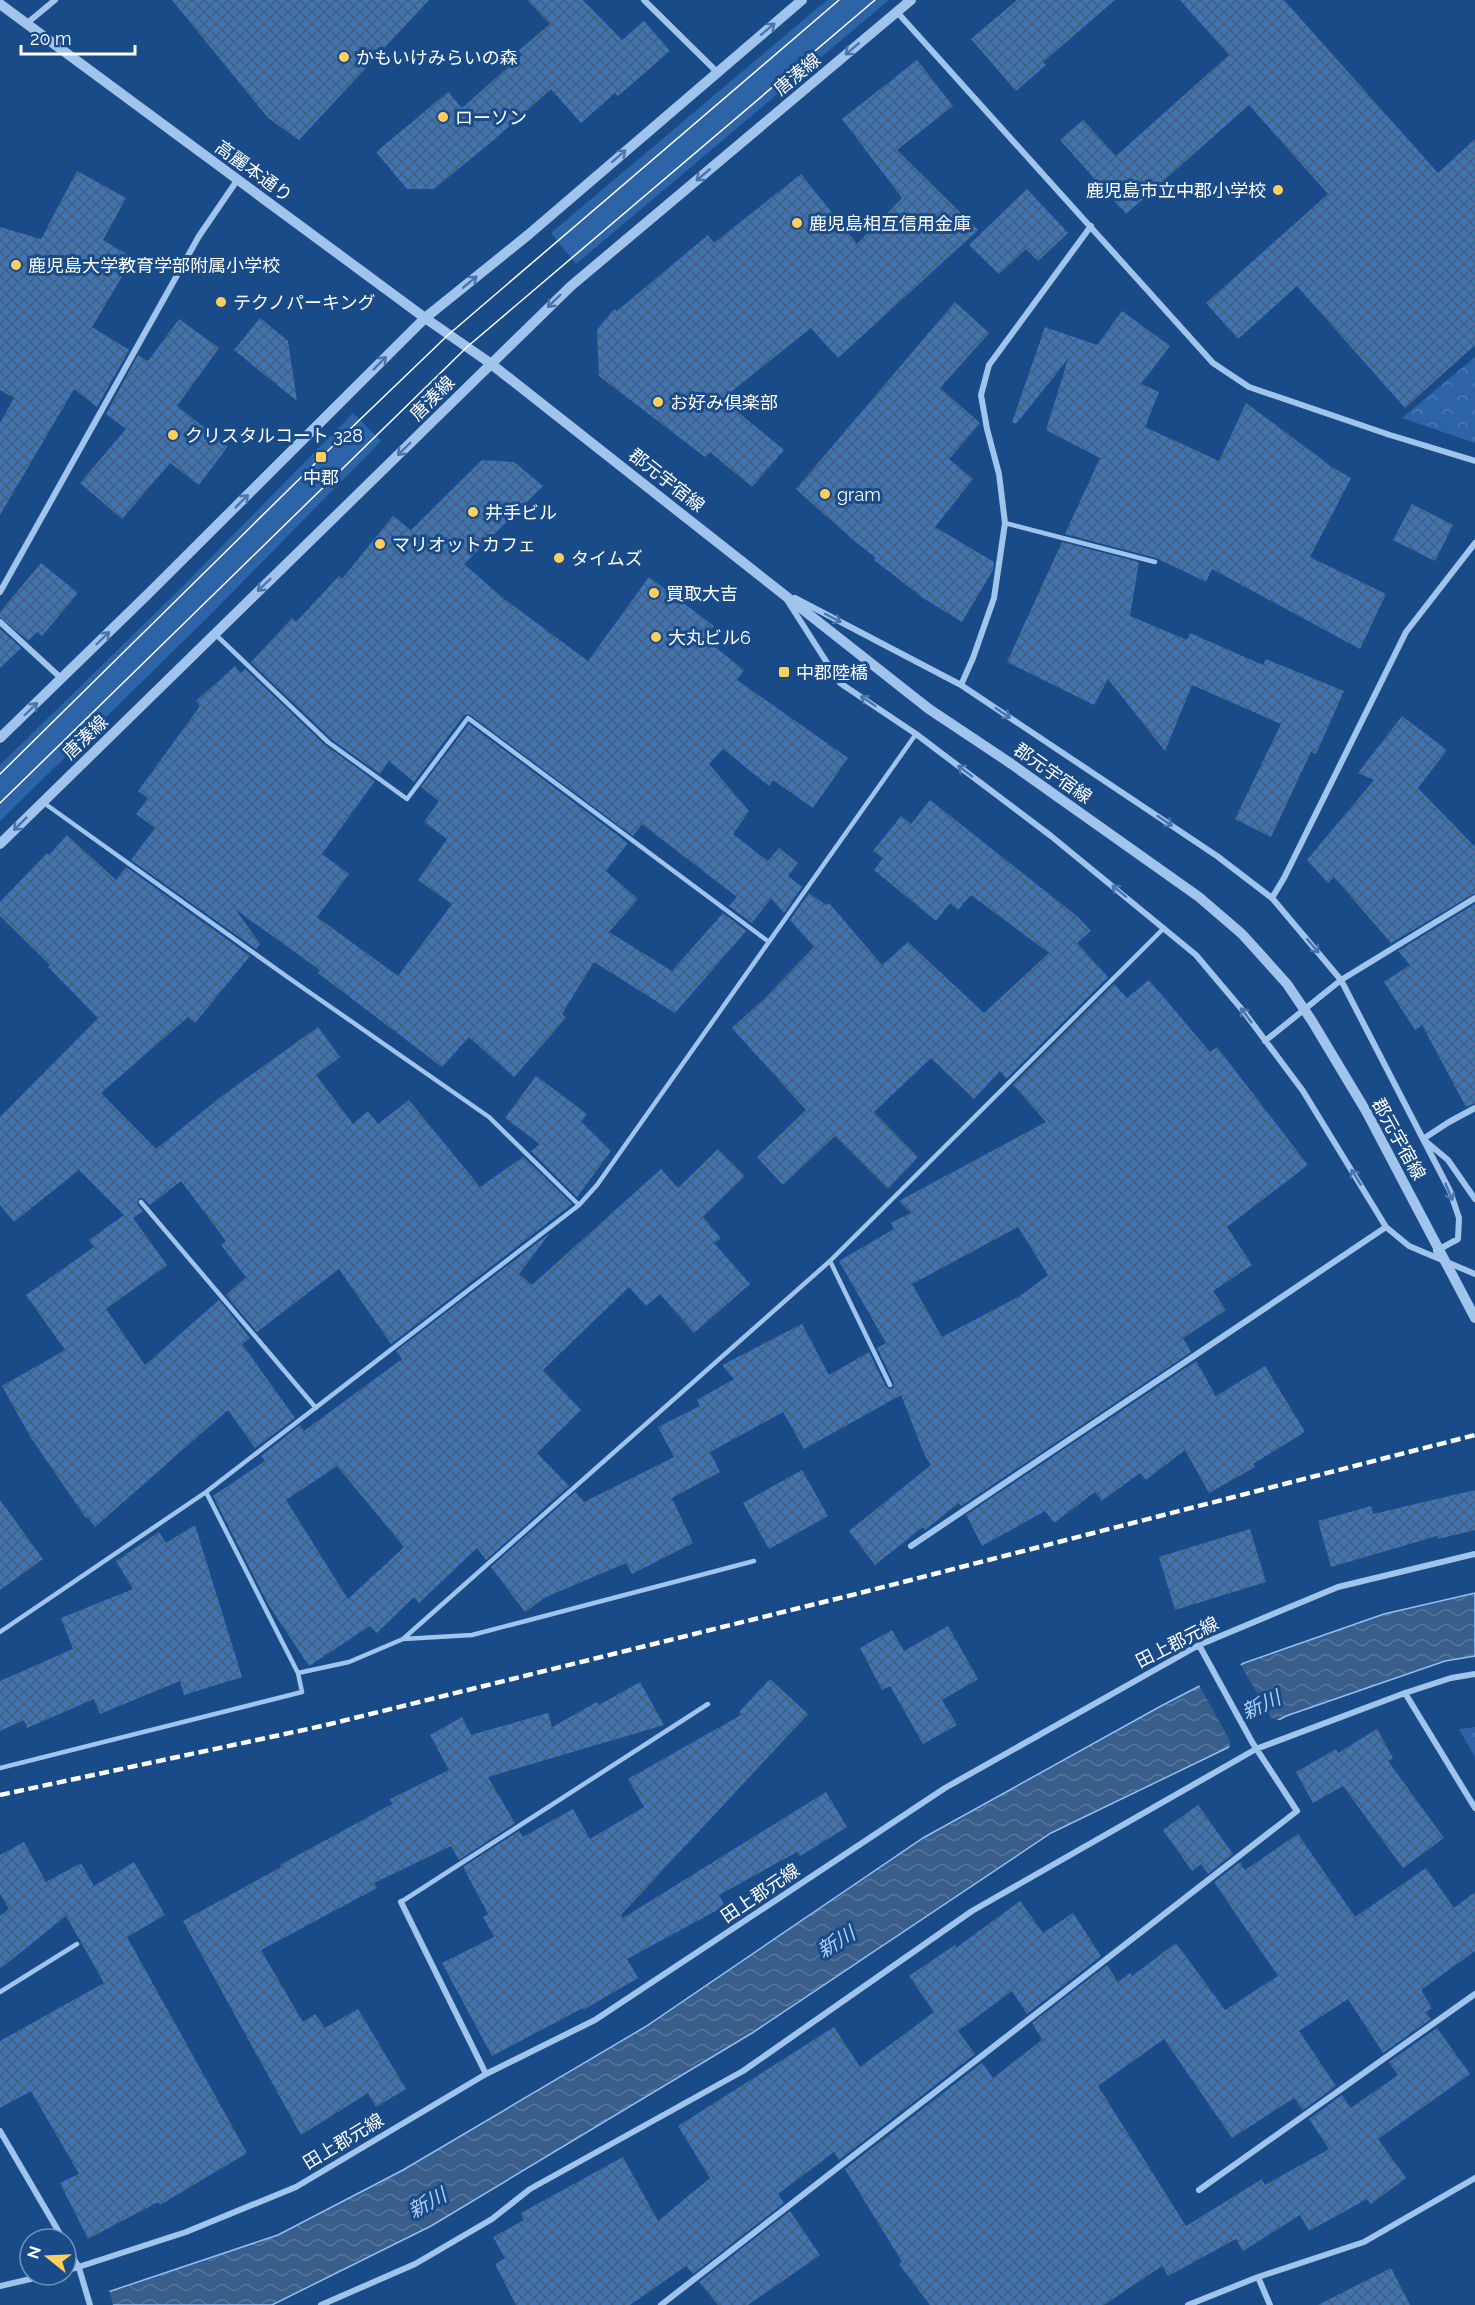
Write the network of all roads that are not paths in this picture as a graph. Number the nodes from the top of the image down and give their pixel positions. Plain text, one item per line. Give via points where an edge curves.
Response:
1 (55, 0) edge
2 (644, 0) edge
3 (802, 0) edge
4 (911, 0) edge
5 (0, 4) edge
6 (897, 12) junction
7 (26, 24) junction
8 (717, 72) junction
9 (238, 179) junction
10 (1091, 226) junction
11 (424, 318) junction
12 (490, 363) junction
13 (1475, 461) edge
14 (1005, 523) junction
15 (1475, 543) edge
16 (1155, 562) dead end
17 (781, 591) junction
18 (0, 592) edge
19 (0, 622) edge
20 (214, 633) junction
21 (62, 679) junction
22 (961, 685) junction
23 (916, 734) junction
24 (0, 738) edge
25 (42, 802) junction
26 (0, 844) edge
27 (1272, 898) junction
28 (1475, 898) edge
29 (1164, 928) junction
30 (769, 942) junction
31 (1341, 980) junction
32 (1265, 1041) junction
33 (1475, 1108) edge
34 (1423, 1139) junction
35 (1475, 1199) edge
36 (141, 1202) dead end
37 (579, 1205) junction
38 (1386, 1227) junction
39 (1430, 1254) junction
40 (830, 1261) junction
41 (1475, 1274) edge
42 (1475, 1318) edge
43 (890, 1385) dead end
44 (316, 1408) junction
45 (206, 1492) junction
46 (911, 1546) dead end
47 (1475, 1554) edge
48 (754, 1561) dead end
49 (0, 1632) edge
50 (403, 1639) junction
51 (1199, 1645) junction
52 (298, 1673) junction
53 (1475, 1674) edge
54 (1405, 1693) junction
55 (708, 1704) dead end
56 (1256, 1749) junction
57 (0, 1768) edge
58 (1475, 1808) edge
59 (402, 1902) joint
60 (77, 1944) dead end
61 (0, 1992) edge
62 (1475, 1994) edge
63 (486, 2074) junction
64 (0, 2131) edge
65 (1475, 2178) edge
66 (1199, 2190) dead end
67 (56, 2227) edge
68 (79, 2268) joint
69 (1258, 2277) junction
70 (18, 2282) edge
71 (0, 2286) edge
72 (90, 2305) edge
73 (321, 2305) edge
74 (661, 2305) edge
75 (1188, 2305) edge
76 (1270, 2305) edge

1 - 7 street
2 - 8 street
8 -> 3 street
4 - 6 street, 唐湊線
5 - 7 street, 高麗本通り
6 - 10 street
6 -> 12 street, 唐湊線 via 570,286
7 - 9 street, 高麗本通り
11 -> 8 street via 528,235
9 - 11 street, 高麗本通り
9 - 18 street via 200,236
10 - 13 street via 1213,363 1250,387
10 - 14 street via 989,365 981,395 999,474
11 - 12 street, 高麗本通り
21 -> 11 street
12 - 17 street, 郡元宇宿線
12 -> 20 street, 唐湊線
14 - 16 lane
14 - 22 street via 994,598
15 - 27 street via 1406,632
17 -> 22 street
23 -> 17 street via 840,682
17 - 42 street, 郡元宇宿線, bridge via 929,709 1199,897 1242,934 1287,984 1312,1021 1366,1111
19 - 21 street
20 - 25 street, 唐湊線
20 - 30 lane via 328,742 407,799 468,718
24 -> 21 street
22 -> 27 street via 1217,856
29 -> 23 street via 1052,836
23 - 30 lane
25 -> 26 street, 唐湊線
25 - 37 lane via 489,1117
27 -> 31 street
28 - 31 street
32 -> 29 street via 1196,955
29 - 40 lane
30 - 37 lane
31 - 32 street
31 - 34 street
38 -> 32 street via 1303,1091
33 - 34 street
34 - 35 street via 1448,1160
34 -> 39 street via 1459,1218 1458,1239
36 - 44 lane
37 - 44 lane
38 - 39 street via 1409,1246
38 - 46 street
39 - 41 street
40 - 43 lane
40 - 50 lane
44 - 45 lane
45 - 49 lane
45 - 52 lane
47 - 51 street, 田上郡元線 via 1338,1587
48 - 50 lane via 472,1635
50 - 52 lane via 349,1662
51 - 56 street
51 - 63 street, 田上郡元線 via 945,1788 595,2020
52 - 57 lane via 302,1692
53 - 54 street
54 - 56 street
54 - 58 street
55 - 59 lane
56 - 73 street via 972,1911 742,2071 530,2189 492,2219 416,2264
56 - 74 street via 1297,1811
59 - 63 street
60 - 61 lane
62 - 66 street
63 - 68 street, 田上郡元線 via 296,2187 186,2232
64 - 67 street
65 - 69 street via 1364,2242
68 - 72 street
69 - 75 street
69 - 76 street
70 - 71 street

